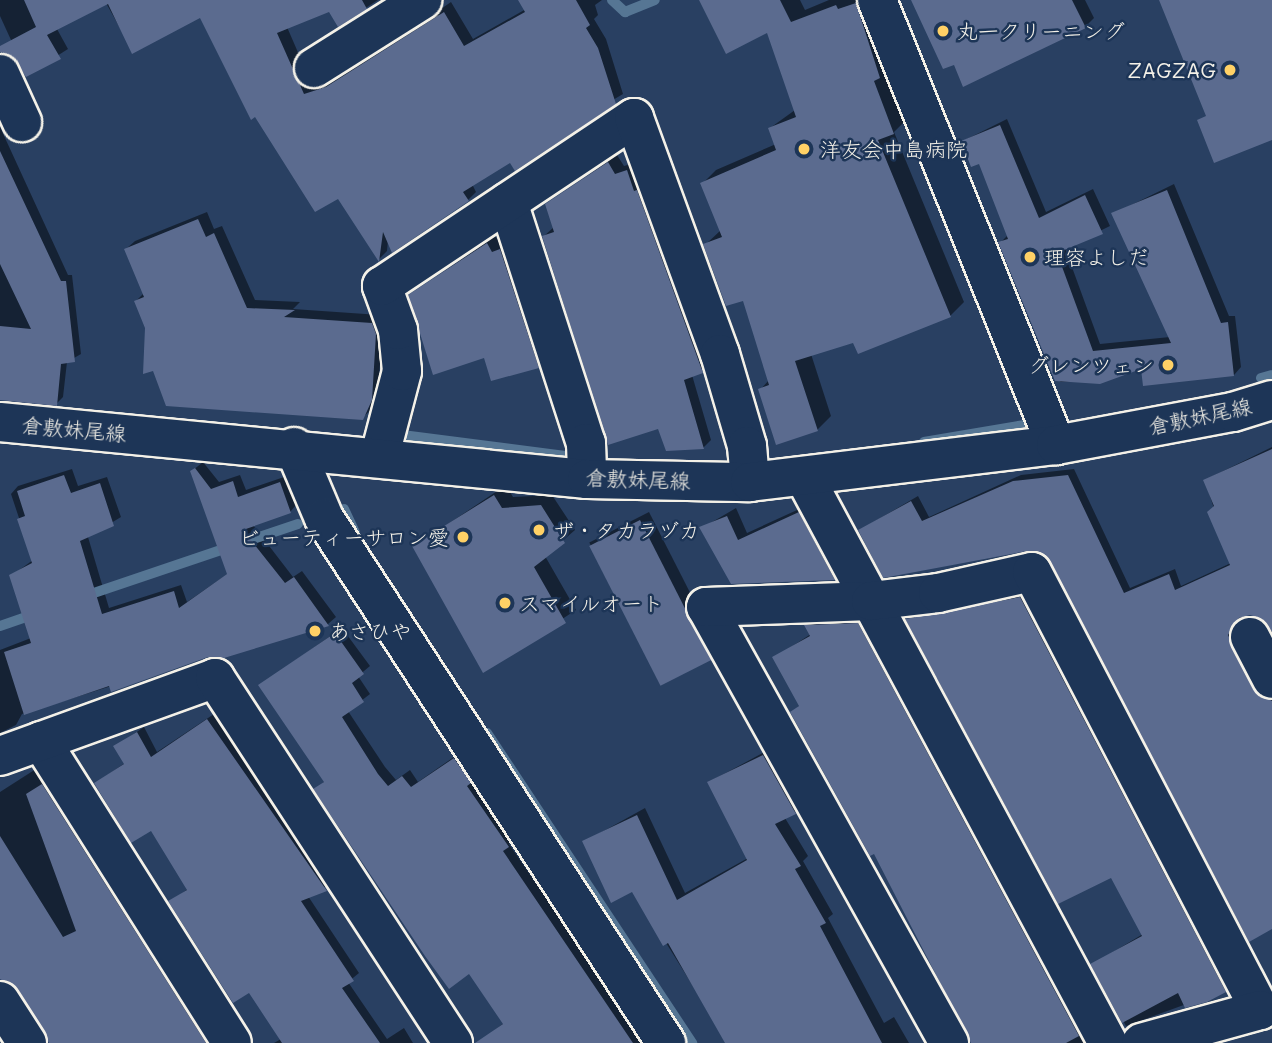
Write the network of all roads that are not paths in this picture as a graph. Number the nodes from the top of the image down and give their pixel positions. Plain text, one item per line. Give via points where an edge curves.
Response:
1 (422, 0) edge
2 (877, 0) edge
3 (314, 68) dead end
4 (0, 74) edge
5 (22, 122) dead end
6 (508, 202) junction
7 (1272, 400) edge
8 (0, 422) edge
9 (1056, 445) junction
10 (295, 447) junction
11 (380, 455) junction
12 (587, 462) junction
13 (749, 466) junction
14 (805, 478) junction
15 (871, 601) junction
16 (1250, 637) dead end
17 (1272, 679) edge
18 (41, 741) junction
19 (0, 755) edge
20 (0, 1001) edge
21 (27, 1043) edge
22 (232, 1043) edge
23 (453, 1043) edge
24 (666, 1043) edge
25 (949, 1043) edge
26 (1108, 1043) edge
27 (1141, 1043) edge

1 - 3 street
2 - 9 street
4 - 5 street
6 - 11 street via 382,286 398,330 402,371
6 - 12 street
6 - 13 street via 634,118 720,354
7 - 9 street, 倉敷妹尾線 via 1233,412
8 - 10 street, 倉敷妹尾線
9 - 14 street, 倉敷妹尾線
10 - 11 street, 倉敷妹尾線
10 - 24 street via 324,518
11 - 12 street, 倉敷妹尾線
12 - 13 street, 倉敷妹尾線
13 - 14 street, 倉敷妹尾線
14 - 15 street
15 - 25 street via 706,607
15 - 26 street
15 - 27 street via 938,593 1032,572 1260,1010
16 - 17 street
18 - 19 street
18 - 22 street
18 - 23 street via 215,678
20 - 21 street

